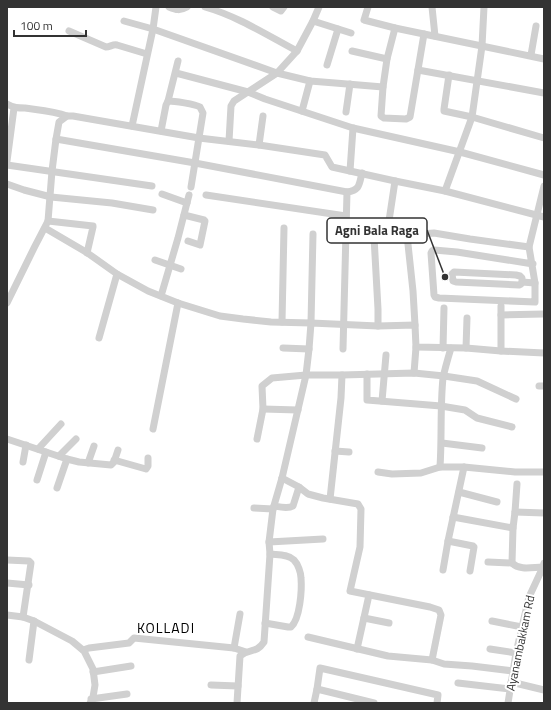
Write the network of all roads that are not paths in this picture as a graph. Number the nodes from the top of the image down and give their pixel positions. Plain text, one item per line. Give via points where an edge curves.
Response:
1 (156, 7) edge
2 (169, 7) edge
3 (187, 7) edge
4 (205, 7) edge
5 (273, 7) edge
6 (284, 7) edge
7 (319, 7) edge
8 (368, 7) edge
9 (432, 7) edge
10 (484, 7) edge
11 (124, 21) dead end
12 (313, 21) junction
13 (536, 26) dead end
14 (395, 28) junction
15 (153, 29) junction
16 (338, 29) junction
17 (68, 30) dead end
18 (351, 33) dead end
19 (424, 34) junction
20 (435, 36) junction
21 (482, 46) junction
22 (296, 51) junction
23 (352, 51) dead end
24 (147, 54) junction
25 (531, 56) junction
26 (544, 59) edge
27 (387, 60) junction
28 (178, 61) dead end
29 (327, 65) dead end
30 (418, 70) junction
31 (277, 72) junction
32 (176, 73) junction
33 (448, 76) junction
34 (478, 80) junction
35 (310, 81) junction
36 (350, 84) junction
37 (383, 87) junction
38 (248, 92) junction
39 (544, 93) edge
40 (168, 101) junction
41 (7, 104) edge
42 (14, 108) junction
43 (302, 111) junction
44 (346, 112) dead end
45 (67, 116) junction
46 (263, 116) dead end
47 (472, 117) junction
48 (132, 126) junction
49 (353, 128) junction
50 (161, 131) junction
51 (199, 138) junction
52 (544, 138) edge
53 (56, 139) junction
54 (229, 141) junction
55 (258, 145) junction
56 (460, 152) junction
57 (7, 161) edge
58 (195, 163) junction
59 (7, 165) edge
60 (52, 171) junction
61 (350, 171) junction
62 (362, 174) junction
63 (544, 175) edge
64 (395, 181) junction
65 (7, 184) edge
66 (152, 186) dead end
67 (544, 186) edge
68 (191, 187) dead end
69 (445, 191) junction
70 (346, 192) junction
71 (162, 194) dead end
72 (206, 195) dead end
73 (51, 197) junction
74 (153, 210) dead end
75 (184, 215) junction
76 (346, 216) junction
77 (541, 217) edge
78 (47, 225) junction
79 (284, 228) dead end
80 (313, 234) dead end
81 (387, 234) junction
82 (407, 235) junction
83 (188, 241) dead end
84 (529, 247) junction
85 (87, 253) junction
86 (155, 260) dead end
87 (532, 264) junction
88 (170, 265) junction
89 (181, 268) dead end
90 (117, 274) junction
91 (522, 282) junction
92 (535, 283) junction
93 (161, 296) junction
94 (7, 303) edge
95 (178, 303) junction
96 (501, 306) dead end
97 (444, 308) dead end
98 (544, 314) edge
99 (501, 315) junction
100 (467, 318) dead end
101 (282, 322) junction
102 (311, 323) junction
103 (344, 325) junction
104 (415, 325) junction
105 (378, 326) junction
106 (99, 338) dead end
107 (416, 347) junction
108 (283, 348) dead end
109 (343, 348) dead end
110 (447, 348) junction
111 (466, 348) junction
112 (309, 349) junction
113 (501, 351) junction
114 (544, 352) edge
115 (386, 355) dead end
116 (414, 373) junction
117 (367, 374) junction
118 (385, 374) junction
119 (306, 375) junction
120 (342, 375) junction
121 (444, 376) junction
122 (516, 399) dead end
123 (382, 401) junction
124 (441, 406) junction
125 (263, 409) junction
126 (298, 410) junction
127 (61, 424) dead end
128 (512, 427) dead end
129 (153, 429) dead end
130 (7, 439) edge
131 (76, 439) dead end
132 (257, 439) dead end
133 (442, 443) junction
134 (26, 445) junction
135 (94, 446) dead end
136 (482, 448) dead end
137 (38, 449) junction
138 (118, 450) dead end
139 (335, 451) junction
140 (46, 452) junction
141 (349, 452) dead end
142 (58, 456) junction
143 (148, 458) dead end
144 (67, 459) junction
145 (114, 460) junction
146 (24, 462) dead end
147 (88, 463) junction
148 (440, 467) junction
149 (464, 467) junction
150 (378, 472) dead end
151 (544, 472) edge
152 (282, 478) junction
153 (37, 480) dead end
154 (517, 484) dead end
155 (298, 487) junction
156 (57, 488) dead end
157 (459, 492) junction
158 (330, 499) junction
159 (497, 502) dead end
160 (254, 508) dead end
161 (274, 508) junction
162 (515, 512) junction
163 (544, 513) edge
164 (453, 517) junction
165 (513, 528) junction
166 (323, 539) dead end
167 (448, 541) junction
168 (269, 542) junction
169 (270, 554) junction
170 (7, 560) edge
171 (488, 562) dead end
172 (512, 563) junction
173 (544, 565) edge
174 (443, 570) dead end
175 (470, 571) dead end
176 (542, 576) edge
177 (7, 583) edge
178 (28, 585) junction
179 (369, 595) junction
180 (240, 614) dead end
181 (7, 615) edge
182 (23, 617) junction
183 (364, 618) junction
184 (34, 621) junction
185 (492, 621) dead end
186 (265, 623) junction
187 (389, 623) dead end
188 (522, 627) junction
189 (308, 637) dead end
190 (234, 648) junction
191 (357, 649) junction
192 (490, 649) dead end
193 (83, 650) junction
194 (246, 652) junction
195 (516, 653) junction
196 (29, 660) dead end
197 (432, 660) junction
198 (130, 666) dead end
199 (514, 671) junction
200 (93, 672) junction
201 (511, 682) junction
202 (458, 683) dead end
203 (211, 685) dead end
204 (238, 686) junction
205 (317, 689) junction
206 (510, 690) junction
207 (544, 690) edge
208 (127, 694) dead end
209 (90, 701) edge
210 (237, 703) edge
211 (314, 703) edge
212 (374, 703) edge
213 (437, 703) edge
214 (508, 703) edge

1 - 15 street
2 - 3 street via 176,10
4 - 22 street via 244,22
5 - 6 street via 281,11
7 - 12 street
8 - 14 street via 364,20
9 - 20 street
10 - 21 street
11 - 15 street
12 - 16 street
12 - 22 street
13 - 25 street
14 - 19 street
14 - 27 street
15 - 24 street
15 - 31 street
16 - 18 street
16 - 29 street
17 - 24 street via 106,47 114,44
19 - 20 street
19 - 30 street
20 - 21 street
21 - 25 street
21 - 34 street
22 - 31 street
23 - 27 street
24 - 48 street
25 - 26 street
27 - 37 street
28 - 32 street
30 - 33 street
30 - 37 street via 410,116 406,119 381,116
31 - 35 street
31 - 38 street
32 - 38 street
32 - 40 street
33 - 34 street
33 - 47 street via 444,111
34 - 39 street
34 - 47 street
35 - 36 street
35 - 43 street
36 - 37 street
36 - 44 street
38 - 43 street
38 - 54 street via 231,106
40 - 50 street
40 - 51 street via 199,107 203,113
41 - 42 street
42 - 45 street
42 - 57 street
43 - 49 street
45 - 48 street
45 - 53 street via 59,122
46 - 55 street
47 - 52 street
47 - 56 street
48 - 50 street
49 - 56 street
49 - 61 street
50 - 51 street
51 - 54 street
51 - 58 street
53 - 58 street
53 - 60 street
54 - 55 street
55 - 61 street via 325,155 332,167
56 - 63 street
56 - 69 street
58 - 68 street
58 - 70 street
59 - 60 street
60 - 66 street
60 - 73 street
61 - 62 street
62 - 64 street
62 - 70 street via 358,188
64 - 69 street
64 - 81 street
65 - 73 street
67 - 77 street
69 - 77 street
70 - 76 street
71 - 75 street via 188,199
72 - 76 street
73 - 74 street
73 - 78 street
75 - 83 street via 205,221 200,245
75 - 88 street
76 - 103 street
77 - 84 street
78 - 85 street
78 - 85 street via 93,226
78 - 94 street
79 - 101 street
80 - 102 street
81 - 82 street
81 - 105 street via 374,237
82 - 84 street via 434,233
82 - 104 street
84 - 87 street
85 - 90 street
86 - 88 street
87 - 92 street
87 - 92 street via 434,250 431,253 434,297 535,302
88 - 89 street
88 - 93 street
90 - 93 street
90 - 106 street
91 - 91 street via 519,285 456,282 453,281 452,274 454,272 516,275 522,278
91 - 92 street
93 - 95 street
95 - 101 street via 220,316
95 - 129 street
96 - 99 street
97 - 110 street
98 - 99 street
99 - 113 street
100 - 111 street
101 - 102 street
102 - 103 street
102 - 112 street
103 - 105 street
103 - 109 street
104 - 105 street
104 - 107 street
107 - 110 street
107 - 116 street
108 - 112 street
110 - 111 street
110 - 121 street
111 - 113 street
112 - 119 street
113 - 114 street
115 - 118 street
116 - 118 street
116 - 121 street
117 - 118 street
117 - 120 street
117 - 123 street via 367,400
118 - 123 street
119 - 120 street
119 - 125 street via 272,378 262,386
119 - 126 street
120 - 139 street
121 - 122 street via 477,381
121 - 124 street
123 - 124 street
124 - 128 street via 465,410 477,418
124 - 133 street
125 - 126 street
125 - 132 street
126 - 152 street
127 - 137 street
130 - 134 street
131 - 142 street
133 - 136 street
133 - 148 street
134 - 137 street
134 - 146 street
135 - 147 street
137 - 140 street
138 - 145 street
139 - 141 street
139 - 158 street
140 - 142 street
140 - 153 street
142 - 144 street
143 - 145 street via 146,469
144 - 147 street
144 - 156 street
145 - 147 street via 110,465
148 - 149 street
148 - 150 street via 422,473
149 - 151 street
149 - 157 street
152 - 155 street
152 - 161 street
154 - 162 street
155 - 158 street via 308,494
155 - 161 street via 293,506
157 - 159 street
157 - 164 street
158 - 179 street via 358,504 361,509 360,547 350,591
160 - 161 street
161 - 168 street
162 - 163 street
162 - 165 street
164 - 165 street
164 - 167 street
165 - 172 street
166 - 168 street
167 - 174 street
167 - 175 street via 474,547
168 - 169 street
169 - 186 street
169 - 186 street via 284,555 294,560 300,572 301,586 296,621 293,625 288,627
170 - 178 street via 31,563
171 - 172 street
172 - 173 street via 522,568
173 - 176 street, Ayanambakkam Rd
176 - 188 street, Ayanambakkam Rd via 529,597
177 - 178 street
178 - 182 street
179 - 183 street
179 - 197 street via 439,610 441,615
180 - 190 street
181 - 182 street
182 - 184 street
183 - 187 street
183 - 191 street
184 - 193 street via 72,641
184 - 196 street
185 - 188 street
186 - 194 street via 264,642 254,651
188 - 195 street, Ayanambakkam Rd
189 - 191 street
190 - 193 street via 134,638 129,644
190 - 194 street
191 - 197 street via 388,656
192 - 195 street
193 - 200 street
194 - 204 street via 240,656
195 - 199 street, Ayanambakkam Rd
197 - 199 street via 444,664
198 - 200 street
199 - 201 street, Ayanambakkam Rd
200 - 209 street via 95,685
201 - 206 street, Ayanambakkam Rd
201 - 207 street
202 - 206 street
203 - 204 street
204 - 210 street
205 - 211 street
205 - 212 street
205 - 213 street via 320,668 438,695
206 - 214 street, Ayanambakkam Rd
208 - 209 street

